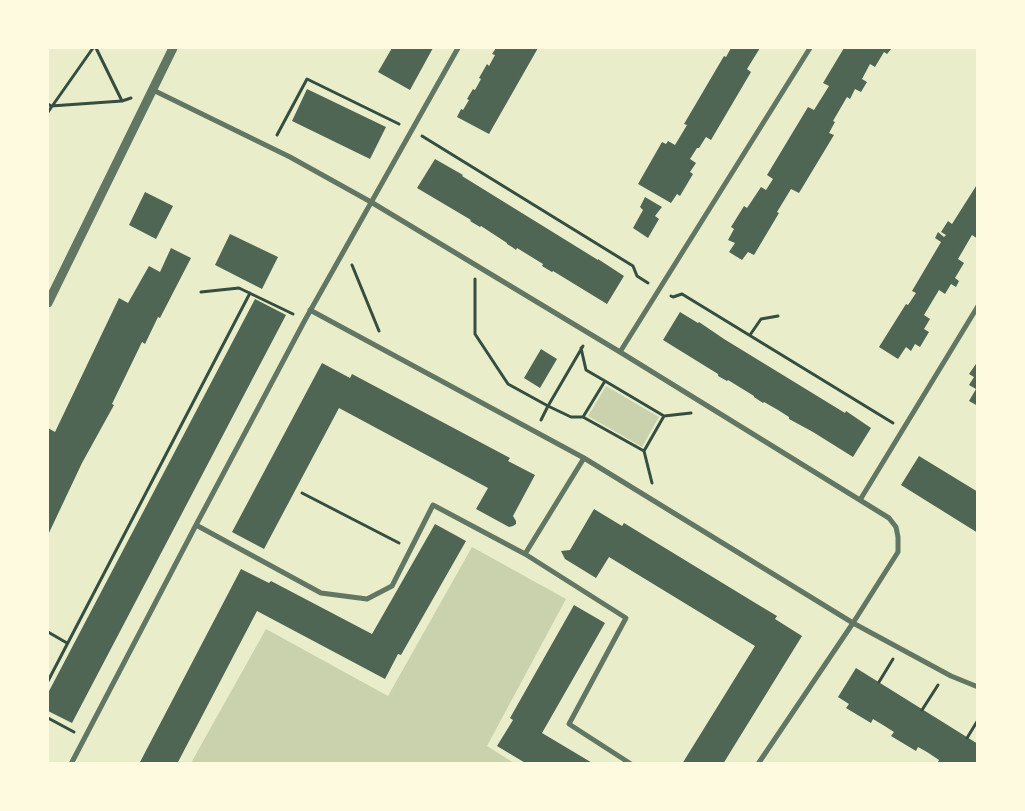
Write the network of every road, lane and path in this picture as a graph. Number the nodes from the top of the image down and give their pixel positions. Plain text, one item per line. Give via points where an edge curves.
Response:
1 (95, 48) edge
2 (173, 48) edge
3 (458, 48) edge
4 (810, 48) edge
5 (152, 90) junction
6 (49, 105) edge
7 (48, 112) edge
8 (397, 122) dead end
9 (433, 143) dead end
10 (271, 147) junction
11 (371, 202) junction
12 (345, 248) junction
13 (474, 264) junction
14 (660, 289) junction
15 (201, 292) dead end
16 (250, 292) junction
17 (48, 303) edge
18 (978, 306) edge
19 (310, 310) junction
20 (778, 316) dead end
21 (305, 320) junction
22 (590, 334) junction
23 (750, 335) junction
24 (581, 348) junction
25 (388, 352) junction
26 (620, 352) junction
27 (605, 381) junction
28 (548, 406) junction
29 (583, 417) junction
30 (902, 429) junction
31 (644, 451) junction
32 (584, 458) junction
33 (302, 493) dead end
34 (860, 500) junction
35 (657, 503) junction
36 (196, 525) junction
37 (411, 549) junction
38 (525, 554) junction
39 (853, 624) junction
40 (48, 632) edge
41 (67, 643) junction
42 (945, 672) junction
43 (884, 675) dead end
44 (48, 681) edge
45 (879, 682) dead end
46 (978, 686) edge
47 (922, 710) dead end
48 (48, 718) edge
49 (978, 720) edge
50 (85, 738) junction
51 (967, 738) dead end
52 (71, 764) edge
53 (630, 764) edge
54 (758, 764) edge

1 - 6 path
1 - 6 path via 122,101
2 - 5 street
3 - 11 street
4 - 14 street
5 - 10 street
5 - 17 street
6 - 7 path
8 - 10 path via 307,79
9 - 14 path via 633,266 637,276
10 - 11 street
11 - 12 street
11 - 13 street
12 - 19 street
12 - 25 path
13 - 22 street
13 - 28 path via 476,334 508,384
14 - 23 path via 673,297 682,294
14 - 26 street
15 - 16 path via 239,288
16 - 21 path
16 - 41 path
18 - 30 street
19 - 21 street
19 - 25 street
20 - 23 path via 761,319
21 - 36 street
22 - 24 path
22 - 26 street
23 - 30 path
24 - 27 path via 586,370
24 - 28 path
25 - 32 street
26 - 34 street
27 - 29 path
27 - 31 path via 664,416
28 - 29 path via 571,417
29 - 31 path
30 - 34 street
31 - 35 path
32 - 35 street
32 - 38 street
33 - 37 path
34 - 39 street via 889,518 896,527 898,552
35 - 39 street
36 - 37 street via 321,593 366,599 392,586
36 - 50 street
37 - 38 street via 433,506
38 - 53 street via 626,618 569,724
39 - 42 street
39 - 54 street
40 - 41 path
41 - 44 path
42 - 46 street
42 - 47 path
43 - 45 path
48 - 50 path
49 - 51 path
50 - 52 street

